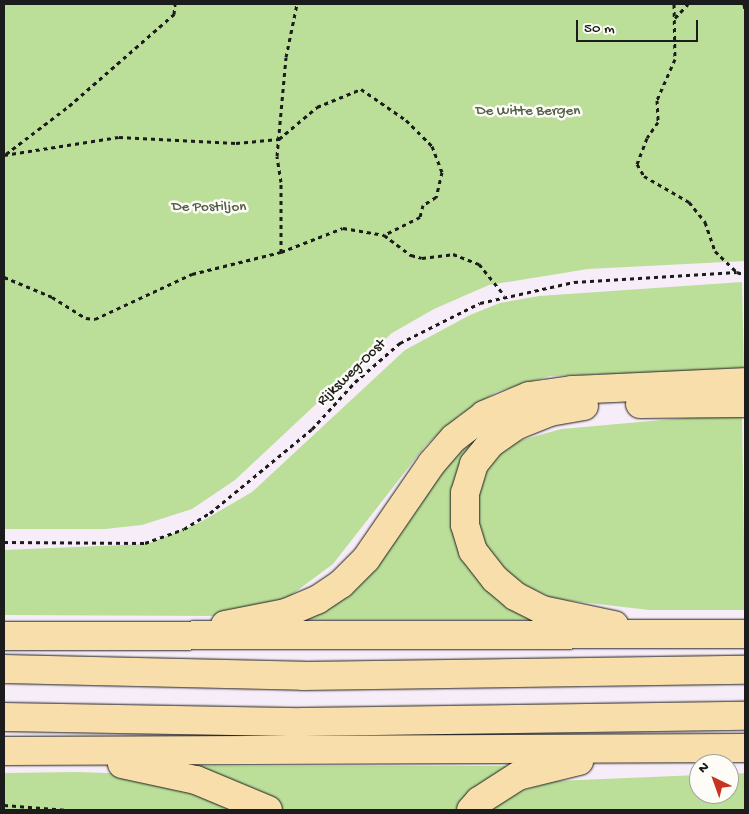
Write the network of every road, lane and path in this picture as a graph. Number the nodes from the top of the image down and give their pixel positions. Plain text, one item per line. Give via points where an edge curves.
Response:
1 (176, 4) edge
2 (297, 4) edge
3 (674, 4) edge
4 (688, 4) edge
5 (744, 4) edge
6 (745, 10) edge
7 (674, 19) junction
8 (278, 139) junction
9 (4, 156) edge
10 (384, 235) junction
11 (281, 252) junction
12 (737, 272) junction
13 (745, 275) edge
14 (4, 277) edge
15 (504, 295) junction
16 (745, 382) edge
17 (745, 403) edge
18 (4, 542) edge
19 (745, 634) edge
20 (4, 636) edge
21 (665, 636) junction
22 (145, 638) junction
23 (4, 669) edge
24 (745, 670) edge
25 (745, 716) edge
26 (4, 717) edge
27 (745, 748) edge
28 (634, 750) junction
29 (10, 751) edge
30 (4, 805) edge
31 (68, 810) edge
32 (268, 810) edge
33 (471, 810) edge

1 - 9 path via 174,14 69,106
2 - 8 path via 286,57
3 - 7 path
4 - 7 path
5 - 6 path
7 - 12 path via 675,59 657,100 658,122 647,138 637,164 644,176 688,202 705,222 715,250
8 - 9 path via 236,143 119,137
8 - 10 path via 318,107 361,89 406,120 432,146 442,172 436,197 423,204 420,217
8 - 11 path
10 - 11 path via 343,228
10 - 15 path via 417,256 454,254 480,264
11 - 14 path via 192,274 95,319 86,318 52,297
12 - 13 path, Rijksweg-Oost
12 - 15 path, Rijksweg-Oost via 574,282
15 - 18 path, Rijksweg-Oost via 444,318 400,343 355,382 312,429 210,513 184,529 145,542
16 - 22 highway via 572,390 529,396 484,415 454,438 432,463 366,559 341,584 317,600 286,612
17 - 21 highway via 588,405 550,412 517,425 491,443 474,464 466,494 465,525 473,550 495,579 515,596 542,610
19 - 21 highway
20 - 22 highway
21 - 22 highway
23 - 24 highway via 303,676
25 - 26 highway via 304,722
27 - 28 highway
28 - 29 highway
28 - 33 highway via 518,776 479,801
29 - 32 highway via 54,760 140,766 169,772 224,790
30 - 31 path

